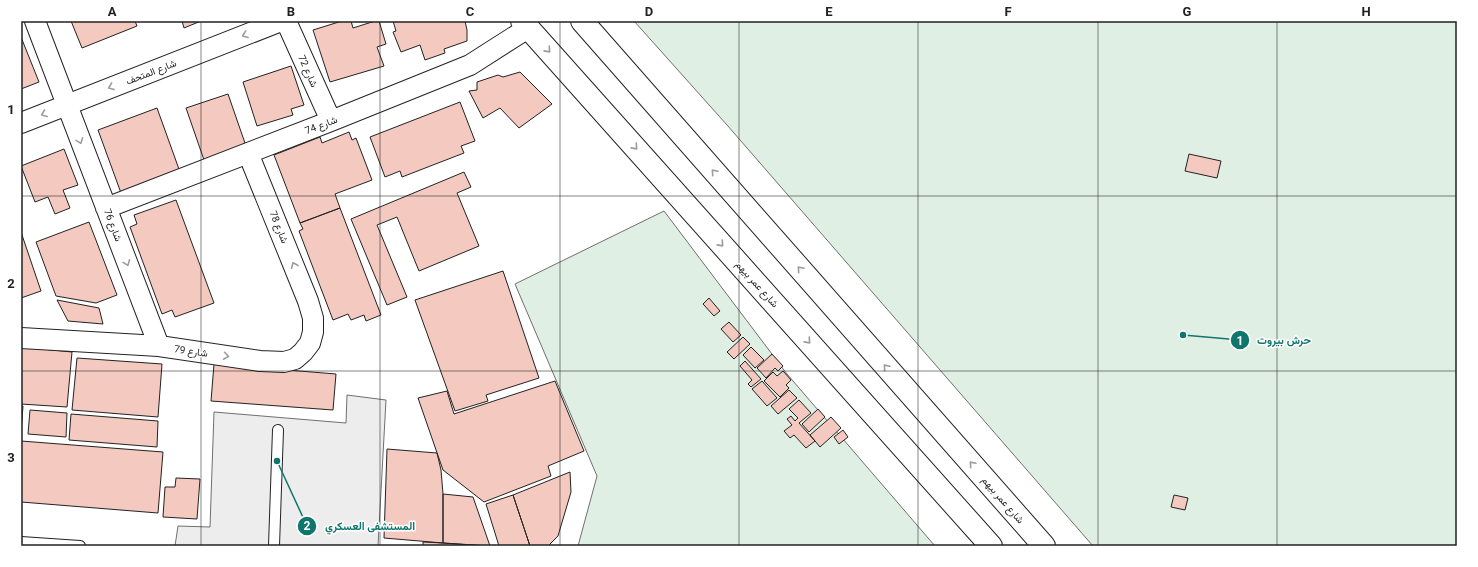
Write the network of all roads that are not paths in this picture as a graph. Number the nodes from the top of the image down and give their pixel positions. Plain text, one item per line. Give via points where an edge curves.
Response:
1 (35, 21) edge
2 (281, 21) edge
3 (286, 21) edge
4 (582, 21) edge
5 (525, 24) edge
6 (66, 105) junction
7 (331, 121) junction
8 (21, 123) edge
9 (248, 153) junction
10 (106, 208) junction
11 (308, 301) joint
12 (21, 338) edge
13 (159, 346) junction
14 (278, 430) dead end
15 (21, 542) edge
16 (80, 546) edge
17 (274, 546) edge
18 (991, 546) edge
19 (1044, 546) edge

1 - 6 street, شارع 76
2 -> 6 street, شارع المتحف
3 - 7 street, شارع 72
19 -> 4 main road, شارع عمر بيهم
5 - 7 street, شارع 74 via 470,64
5 -> 18 main road, شارع عمر بيهم
6 -> 8 street, شارع المتحف
6 -> 10 street, شارع 76
7 - 9 street, شارع 74
9 - 10 street, شارع 74
11 -> 9 street, شارع 78
10 -> 13 street, شارع 76
13 -> 11 street, شارع 79 via 260,361 284,362 295,359 310,343 313,332 313,318
12 - 13 street, شارع 79
14 - 17 lane
15 - 16 lane

